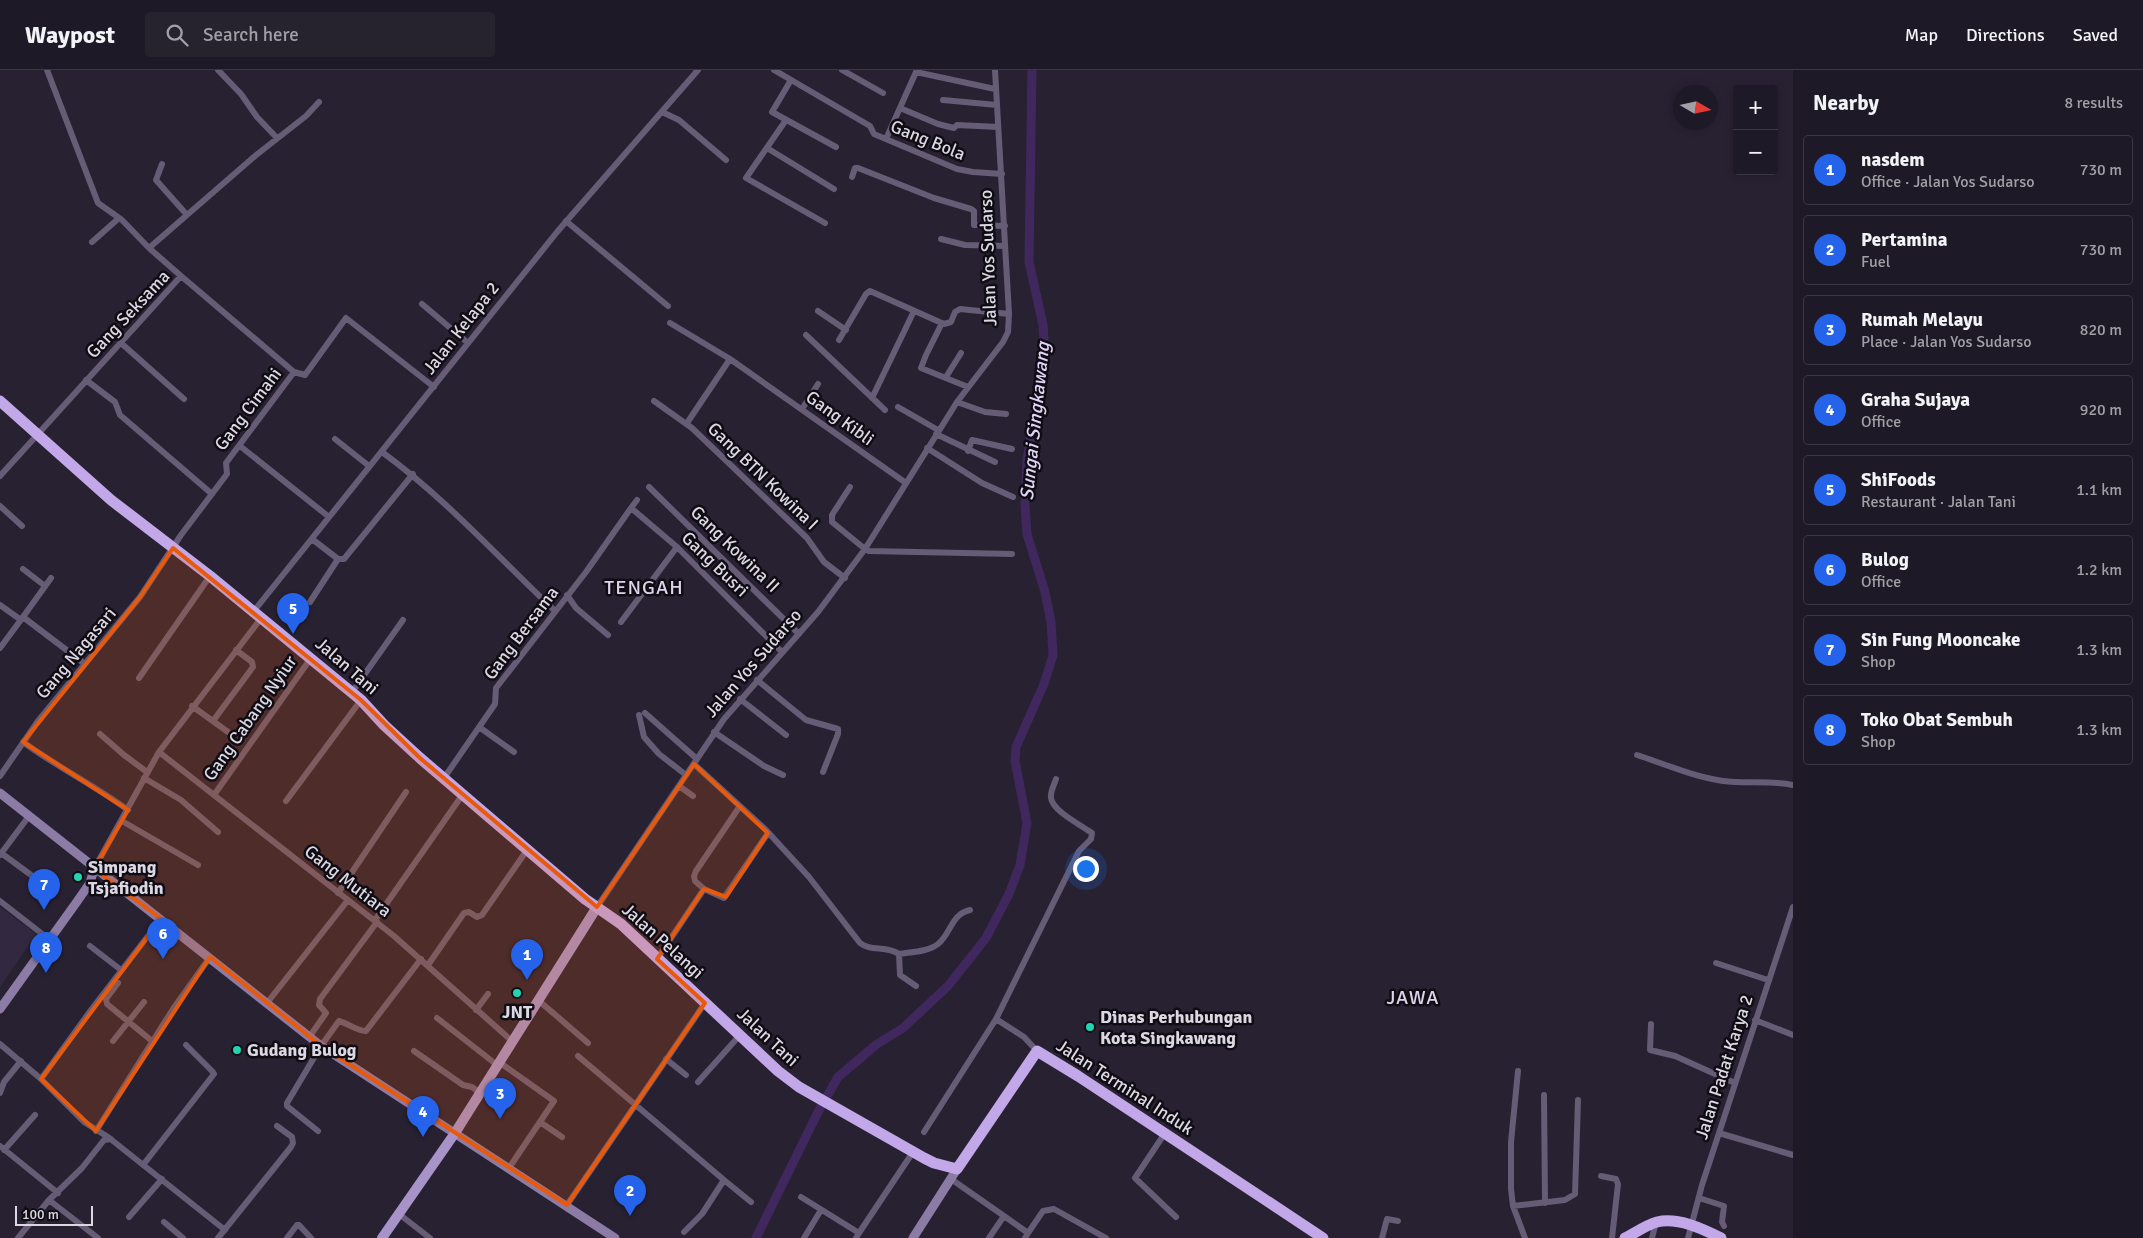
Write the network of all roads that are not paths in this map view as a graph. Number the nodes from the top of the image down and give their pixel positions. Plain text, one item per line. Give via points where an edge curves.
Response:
1 (47, 70) edge
2 (218, 70) edge
3 (698, 70) edge
4 (774, 70) edge
5 (842, 70) edge
6 (995, 70) edge
7 (791, 80) junction
8 (995, 89) junction
9 (883, 93) dead end
10 (943, 100) dead end
11 (319, 102) dead end
12 (996, 105) junction
13 (900, 108) junction
14 (662, 112) junction
15 (786, 120) junction
16 (998, 127) junction
17 (277, 138) junction
18 (886, 139) junction
19 (836, 147) dead end
20 (767, 148) junction
21 (726, 160) dead end
22 (162, 164) dead end
23 (1002, 174) junction
24 (852, 177) dead end
25 (834, 189) dead end
26 (187, 215) junction
27 (118, 218) junction
28 (566, 221) junction
29 (825, 224) dead end
30 (1005, 226) junction
31 (941, 239) dead end
32 (92, 242) dead end
33 (1005, 246) junction
34 (149, 248) junction
35 (181, 276) junction
36 (422, 304) dead end
37 (668, 306) dead end
38 (818, 311) dead end
39 (914, 311) junction
40 (1009, 314) junction
41 (670, 323) dead end
42 (942, 323) junction
43 (846, 330) junction
44 (806, 335) dead end
45 (840, 340) dead end
46 (121, 343) junction
47 (468, 343) junction
48 (961, 353) dead end
49 (730, 359) junction
50 (294, 372) junction
51 (946, 378) junction
52 (86, 380) junction
53 (818, 384) dead end
54 (434, 387) junction
55 (968, 387) junction
56 (872, 398) junction
57 (184, 399) dead end
58 (0, 401) edge
59 (654, 401) dead end
60 (956, 402) junction
61 (898, 407) dead end
62 (802, 409) junction
63 (885, 410) dead end
64 (1006, 414) dead end
65 (687, 423) junction
66 (937, 432) junction
67 (37, 435) junction
68 (335, 439) dead end
69 (240, 446) junction
70 (927, 448) junction
71 (1012, 449) dead end
72 (968, 450) junction
73 (382, 452) junction
74 (995, 462) dead end
75 (369, 466) junction
76 (413, 474) junction
77 (0, 476) edge
78 (906, 483) junction
79 (850, 486) dead end
80 (649, 487) dead end
81 (212, 494) junction
82 (1013, 497) dead end
83 (637, 500) dead end
84 (0, 506) edge
85 (631, 508) junction
86 (329, 517) junction
87 (22, 526) dead end
88 (312, 539) junction
89 (677, 547) junction
90 (173, 548) junction
91 (865, 549) junction
92 (1012, 554) dead end
93 (338, 560) junction
94 (23, 569) dead end
95 (210, 576) junction
96 (51, 578) dead end
97 (845, 578) junction
98 (45, 586) junction
99 (567, 595) junction
100 (310, 602) dead end
101 (0, 605) edge
102 (554, 611) junction
103 (258, 614) junction
104 (22, 618) junction
105 (403, 620) dead end
106 (621, 622) dead end
107 (799, 634) junction
108 (608, 635) dead end
109 (0, 648) edge
110 (236, 650) junction
111 (782, 652) junction
112 (311, 658) junction
113 (85, 664) junction
114 (139, 678) dead end
115 (757, 680) junction
116 (352, 692) junction
117 (740, 699) junction
118 (361, 700) junction
119 (192, 706) junction
120 (214, 721) junction
121 (479, 727) junction
122 (228, 732) dead end
123 (714, 732) junction
124 (100, 734) dead end
125 (786, 735) dead end
126 (23, 742) junction
127 (159, 752) junction
128 (514, 752) dead end
129 (1637, 755) dead end
130 (695, 762) junction
131 (823, 772) dead end
132 (146, 775) junction
133 (686, 775) junction
134 (783, 775) dead end
135 (0, 776) edge
136 (444, 778) junction
137 (1056, 779) dead end
138 (1793, 785) edge
139 (679, 786) junction
140 (406, 792) dead end
141 (0, 793) edge
142 (463, 794) junction
143 (214, 795) junction
144 (693, 796) dead end
145 (286, 801) dead end
146 (740, 806) junction
147 (128, 810) junction
148 (29, 816) junction
149 (122, 821) junction
150 (218, 832) dead end
151 (768, 833) junction
152 (527, 850) junction
153 (1, 854) edge
154 (198, 865) dead end
155 (94, 869) junction
156 (42, 883) dead end
157 (704, 888) junction
158 (338, 892) junction
159 (348, 900) junction
160 (0, 901) edge
161 (597, 907) junction
162 (1793, 907) edge
163 (970, 910) dead end
164 (161, 920) junction
165 (376, 921) junction
166 (50, 940) junction
167 (90, 946) dead end
168 (898, 954) junction
169 (210, 957) junction
170 (421, 959) junction
171 (657, 959) junction
172 (1716, 963) dead end
173 (428, 965) junction
174 (121, 970) junction
175 (1768, 980) junction
176 (118, 983) dead end
177 (916, 986) dead end
178 (488, 994) dead end
179 (538, 1000) junction
180 (144, 1002) dead end
181 (267, 1003) junction
182 (706, 1003) junction
183 (0, 1009) edge
184 (476, 1010) junction
185 (437, 1018) dead end
186 (996, 1019) junction
187 (1755, 1020) junction
188 (129, 1022) junction
189 (1651, 1024) dead end
190 (740, 1035) junction
191 (310, 1036) junction
192 (1793, 1036) edge
193 (113, 1041) dead end
194 (152, 1041) junction
195 (512, 1041) junction
196 (588, 1043) dead end
197 (0, 1044) edge
198 (186, 1045) dead end
199 (321, 1046) junction
200 (414, 1051) dead end
201 (1037, 1051) junction
202 (578, 1056) dead end
203 (666, 1059) junction
204 (20, 1061) junction
205 (498, 1064) junction
206 (1518, 1071) dead end
207 (686, 1075) dead end
208 (41, 1079) junction
209 (698, 1082) dead end
210 (1735, 1083) junction
211 (0, 1093) edge
212 (480, 1093) junction
213 (1544, 1095) dead end
214 (1578, 1100) dead end
215 (636, 1104) junction
216 (36, 1115) dead end
217 (540, 1122) junction
218 (277, 1126) dead end
219 (318, 1131) dead end
220 (97, 1132) junction
221 (924, 1132) dead end
222 (455, 1133) junction
223 (1165, 1133) junction
224 (1719, 1134) junction
225 (562, 1137) dead end
226 (107, 1139) junction
227 (2, 1148) edge
228 (913, 1152) junction
229 (1793, 1155) edge
230 (143, 1165) junction
231 (509, 1168) junction
232 (954, 1174) junction
233 (1601, 1176) dead end
234 (162, 1179) junction
235 (724, 1180) junction
236 (58, 1193) junction
237 (801, 1197) dead end
238 (1699, 1198) junction
239 (49, 1200) junction
240 (751, 1202) dead end
241 (1545, 1203) junction
242 (567, 1205) junction
243 (1513, 1206) junction
244 (821, 1210) junction
245 (399, 1214) junction
246 (1004, 1216) junction
247 (129, 1217) dead end
248 (1176, 1217) dead end
249 (1398, 1221) dead end
250 (164, 1222) dead end
251 (1656, 1222) junction
252 (1691, 1225) junction
253 (225, 1230) junction
254 (684, 1232) dead end
255 (1722, 1232) edge
256 (1026, 1235) edge
257 (858, 1236) edge
258 (18, 1238) edge
259 (98, 1238) edge
260 (183, 1238) edge
261 (218, 1238) edge
262 (287, 1238) edge
263 (311, 1238) edge
264 (382, 1238) edge
265 (430, 1238) edge
266 (615, 1238) edge
267 (804, 1238) edge
268 (913, 1238) edge
269 (989, 1238) edge
270 (1106, 1238) edge
271 (1323, 1238) edge
272 (1382, 1238) edge
273 (1525, 1238) edge
274 (1612, 1238) edge
275 (1625, 1238) edge
276 (1652, 1238) edge
277 (1688, 1238) edge

1 - 27 street via 96,199
2 - 17 street
3 - 14 street, Jalan Kelapa 2
4 - 7 street, Gang Bola
5 - 9 street
6 - 8 street, Jalan Yos Sudarso
7 - 15 street via 772,112
7 - 18 street, Gang Bola via 870,126 874,134
8 - 12 street, Jalan Yos Sudarso
8 - 13 street via 919,71 914,75
10 - 12 street
11 - 17 street
12 - 16 street, Jalan Yos Sudarso
13 - 16 street via 954,128 957,125
13 - 18 street
14 - 21 street via 679,120
14 - 28 street, Jalan Kelapa 2
15 - 19 street
15 - 20 street
16 - 23 street, Jalan Yos Sudarso
17 - 26 street
18 - 23 street, Gang Bola via 957,169
20 - 25 street
20 - 29 street via 746,178
22 - 26 street via 156,180
23 - 30 street, Jalan Yos Sudarso
24 - 30 street via 858,168 971,209 974,211 974,225
26 - 34 street
27 - 32 street
27 - 34 street
28 - 37 street
28 - 47 street, Jalan Kelapa 2
30 - 33 street, Jalan Yos Sudarso
31 - 33 street
33 - 40 street, Jalan Yos Sudarso
34 - 35 street
35 - 46 street, Gang Seksama
35 - 50 street, Gang Seksama
36 - 47 street
38 - 43 street
39 - 42 street
39 - 43 street via 870,292
39 - 56 street
40 - 42 street via 960,310 955,312 951,322
40 - 55 street, Jalan Yos Sudarso via 1008,332 1003,342
41 - 49 street, Gang Kibli
42 - 51 street via 921,367
43 - 45 street
44 - 56 street
46 - 52 street, Gang Seksama
46 - 57 street
47 - 54 street, Jalan Kelapa 2
48 - 51 street
49 - 62 street, Gang Kibli
49 - 65 street
50 - 54 street, Gang Cimahi via 304,375 346,318
50 - 69 street, Gang Cimahi
51 - 55 street
52 - 67 street, Gang Seksama
52 - 81 street via 115,402 120,415
53 - 62 street
54 - 73 street, Jalan Kelapa 2
55 - 60 street, Jalan Yos Sudarso
56 - 63 street
58 - 67 highway, Jalan Tani
59 - 65 street, Gang BTN Kowina I
60 - 64 street via 985,412
60 - 66 street, Jalan Yos Sudarso
61 - 66 street
62 - 78 street, Gang Kibli
65 - 97 street, Gang BTN Kowina I via 807,538 824,562
66 - 70 street, Jalan Yos Sudarso
66 - 72 street
67 - 77 street, Gang Seksama
67 - 90 highway, Jalan Tani via 111,500
68 - 75 street
69 - 81 street, Gang Cimahi via 226,463 227,474
69 - 86 street
70 - 78 street, Jalan Yos Sudarso
70 - 82 street via 977,480
71 - 72 street via 972,440
72 - 74 street
73 - 75 street, Jalan Kelapa 2
73 - 76 street
75 - 86 street, Jalan Kelapa 2
76 - 93 street via 345,558
76 - 102 street
78 - 91 street, Jalan Yos Sudarso
79 - 91 street via 832,515 832,522
80 - 107 street, Gang Kowina II
81 - 90 street, Gang Cimahi
83 - 85 street
84 - 87 street
85 - 89 street, Gang Busri
85 - 99 street, Gang Bersama
86 - 88 street, Jalan Kelapa 2
88 - 93 street
88 - 103 street, Jalan Kelapa 2
89 - 106 street
89 - 111 street, Gang Busri
90 - 95 highway, Jalan Tani
90 - 113 street, Gang Nagasari via 140,597
91 - 92 street
91 - 97 street, Jalan Yos Sudarso
93 - 100 street
94 - 98 street
95 - 103 highway, Jalan Tani
95 - 114 street
96 - 98 street
97 - 107 street, Jalan Yos Sudarso
98 - 104 street
99 - 102 street, Gang Bersama
99 - 108 street via 576,608
101 - 104 street
102 - 121 street, Gang Bersama via 495,690 495,704
103 - 110 street, Jalan Kelapa 2
103 - 112 highway, Jalan Tani
104 - 109 street
104 - 113 street
105 - 116 street
107 - 111 street, Jalan Yos Sudarso
110 - 119 street, Jalan Kelapa 2
110 - 120 street via 252,662 253,667
111 - 115 street, Jalan Yos Sudarso
112 - 116 highway, Jalan Tani
112 - 143 street, Gang Cabang Nyiur
113 - 126 street, Gang Nagasari
115 - 117 street, Jalan Yos Sudarso
115 - 131 street via 810,722 838,729
116 - 118 highway, Jalan Tani
117 - 123 street, Jalan Yos Sudarso
117 - 125 street
118 - 136 highway, Jalan Tani
118 - 145 street
119 - 120 street
119 - 127 street, Jalan Kelapa 2
120 - 122 street
121 - 128 street
121 - 136 street, Gang Bersama
123 - 130 street, Jalan Yos Sudarso
123 - 134 street
124 - 132 street
126 - 135 street, Gang Nagasari
126 - 147 street
127 - 132 street, Jalan Kelapa 2
127 - 143 street, Gang Mutiara
129 - 138 street via 1711,779
130 - 133 street, Jalan Yos Sudarso
130 - 133 street via 642,714 642,734
130 - 146 street
132 - 147 street, Jalan Kelapa 2
132 - 150 street
133 - 139 street, Jalan Yos Sudarso
136 - 142 highway, Jalan Tani
137 - 186 street via 1051,798 1055,806 1092,833 1090,841 1077,854
139 - 144 street
139 - 161 street, Jalan Yos Sudarso
140 - 158 street
141 - 148 street
142 - 152 highway, Jalan Tani
142 - 165 street
143 - 158 street, Gang Mutiara
146 - 151 street
146 - 157 street via 695,874 695,881
147 - 149 street, Jalan Kelapa 2
148 - 153 street
148 - 155 street
149 - 154 street
149 - 155 street, Jalan Kelapa 2
151 - 157 street via 726,897
151 - 168 street via 809,877 860,943 869,948 889,948
152 - 161 highway, Jalan Tani
152 - 173 street via 482,915 477,917 467,911 464,913
153 - 156 street
155 - 164 street
155 - 166 street via 90,883
157 - 171 street
158 - 159 street, Gang Mutiara
159 - 165 street, Gang Mutiara
159 - 181 street
160 - 166 street
161 - 171 highway, Jalan Pelangi via 621,924
161 - 179 main road, Jalan Yos Sudarso
162 - 175 street, Jalan Padat Karya 2
163 - 168 street via 957,917 938,945
164 - 169 street
164 - 174 street
165 - 170 street, Gang Mutiara
165 - 191 street via 320,999 319,1005 326,1013
166 - 183 street
167 - 174 street
168 - 177 street via 900,975
169 - 181 street
169 - 194 street
170 - 173 street, Gang Mutiara
170 - 199 street via 366,1031 339,1021
171 - 182 highway, Jalan Pelangi
172 - 175 street
173 - 184 street, Gang Mutiara
174 - 208 street
175 - 187 street, Jalan Padat Karya 2
176 - 188 street via 106,1002
178 - 184 street
179 - 195 main road, Jalan Yos Sudarso
179 - 196 street
180 - 188 street
181 - 191 street
182 - 190 highway, Jalan Tani
182 - 203 street
184 - 195 street, Gang Mutiara
185 - 205 street
186 - 201 street
186 - 221 street
187 - 192 street
187 - 210 street, Jalan Padat Karya 2
188 - 193 street
188 - 194 street
189 - 210 street via 1650,1050 1675,1056
190 - 209 street
190 - 228 highway, Jalan Tani via 788,1080
191 - 199 street
194 - 220 street
195 - 205 main road, Jalan Yos Sudarso
197 - 204 street
198 - 230 street via 214,1074
199 - 219 street via 287,1103
199 - 222 street
200 - 212 street
201 - 223 highway, Jalan Terminal Induk
201 - 232 highway, Jalan Terminal Induk
202 - 215 street
203 - 207 street
203 - 215 street
204 - 208 street
204 - 211 street
205 - 212 main road, Jalan Yos Sudarso
205 - 217 street via 554,1101
206 - 243 street via 1511,1142
208 - 220 street
210 - 224 street, Jalan Padat Karya 2
212 - 222 main road, Jalan Yos Sudarso
213 - 241 street
214 - 241 street via 1576,1192 1569,1198
215 - 235 street
215 - 242 street
216 - 227 street
217 - 225 street
217 - 231 street
218 - 253 street via 292,1137 293,1143
220 - 226 street
222 - 231 street
222 - 245 main road, Jalan Yos Sudarso
223 - 248 street via 1135,1178
223 - 271 highway, Jalan Terminal Induk
224 - 229 street
224 - 238 street, Jalan Padat Karya 2
226 - 230 street
226 - 236 street
227 - 236 street
228 - 232 highway, Jalan Tani
228 - 257 street
230 - 234 street
231 - 242 street
232 - 246 street
232 - 268 street
233 - 274 street via 1616,1179 1618,1184
234 - 247 street
234 - 253 street
235 - 240 street
235 - 254 street via 700,1216
236 - 239 street
237 - 244 street
238 - 252 street, Jalan Padat Karya 2
238 - 255 street via 1724,1206
239 - 258 street
239 - 259 street
241 - 243 street
242 - 266 street
243 - 273 street
244 - 257 street
244 - 267 street
245 - 264 main road, Jalan Yos Sudarso
245 - 265 street
246 - 256 street
246 - 269 street
249 - 272 street via 1387,1219
250 - 260 street
251 - 252 highway
251 - 275 highway
251 - 276 street
252 - 255 highway
252 - 277 street, Jalan Padat Karya 2
253 - 261 street
256 - 270 street via 1043,1211 1054,1209
262 - 263 street via 299,1225

